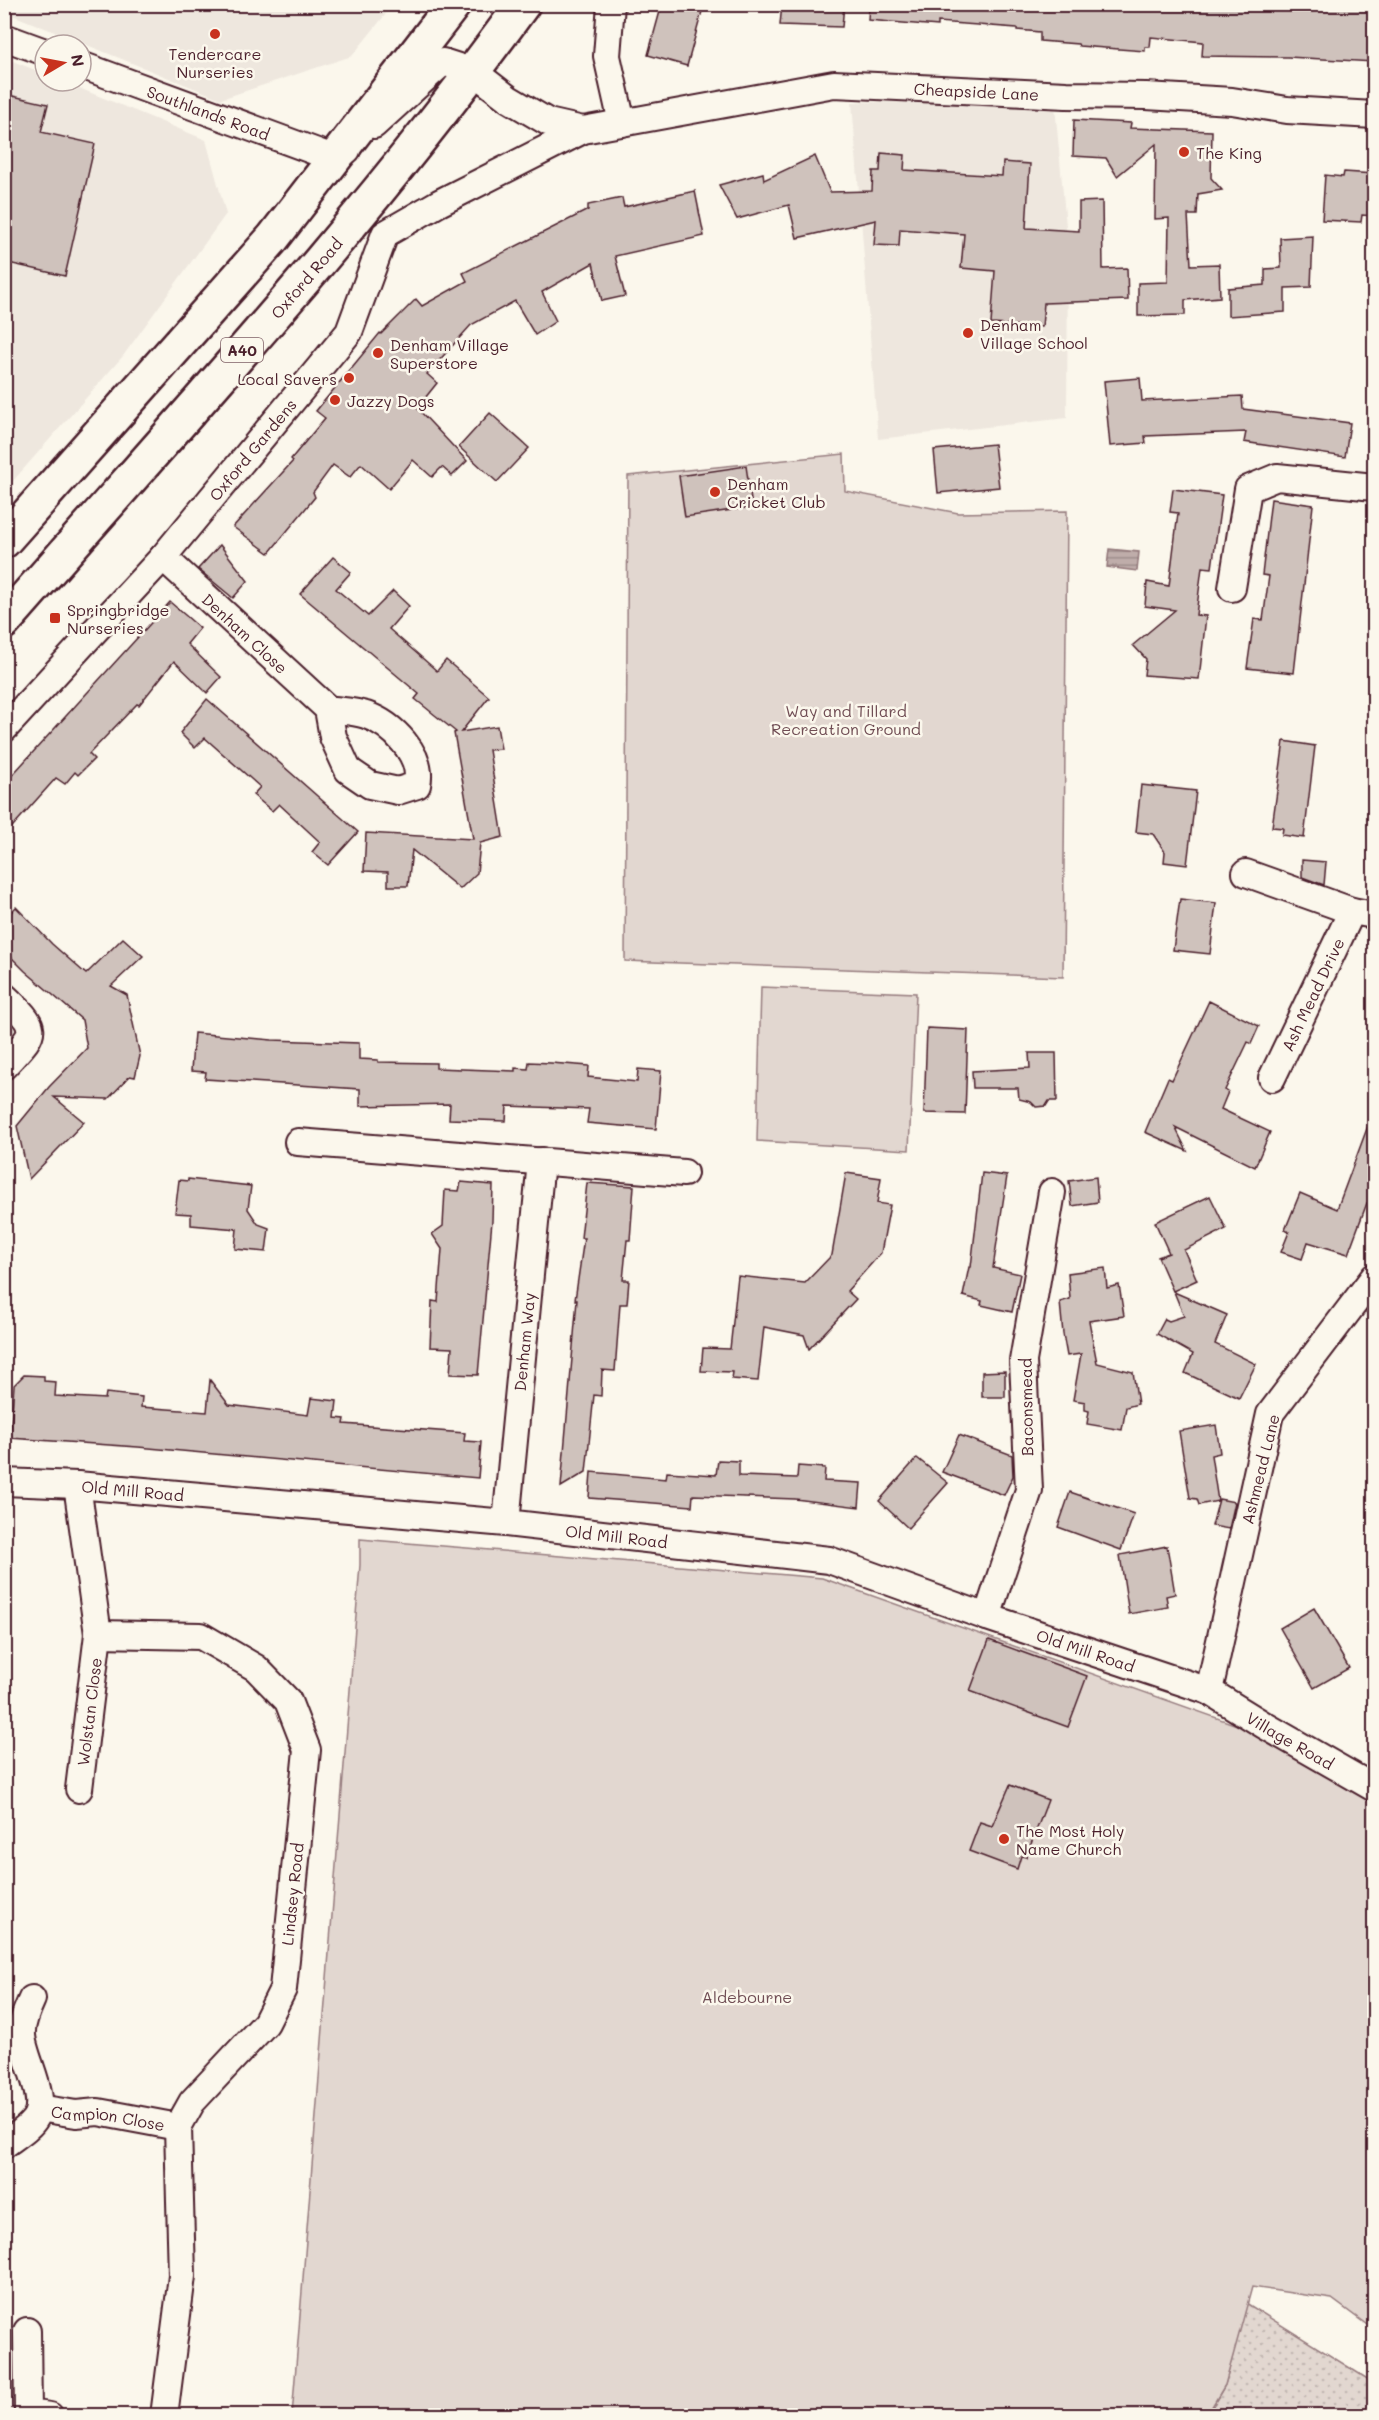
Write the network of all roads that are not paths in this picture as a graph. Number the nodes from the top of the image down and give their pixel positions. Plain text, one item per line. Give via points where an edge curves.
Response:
1 (454, 4) edge
2 (523, 4) edge
3 (611, 4) edge
4 (4, 37) edge
5 (33, 48) edge
6 (93, 70) edge
7 (474, 72) junction
8 (1374, 116) edge
9 (622, 123) junction
10 (583, 130) junction
11 (336, 159) junction
12 (1374, 488) edge
13 (4, 541) edge
14 (163, 557) junction
15 (1232, 588) dead end
16 (4, 622) edge
17 (328, 709) dead end
18 (4, 729) edge
19 (1246, 873) dead end
20 (1363, 913) edge
21 (4, 996) edge
22 (4, 1066) edge
23 (1272, 1078) dead end
24 (298, 1142) dead end
25 (541, 1161) junction
26 (684, 1173) dead end
27 (1052, 1192) dead end
28 (1374, 1276) edge
29 (4, 1482) edge
30 (77, 1485) junction
31 (506, 1522) junction
32 (987, 1617) junction
33 (98, 1634) junction
34 (1209, 1690) junction
35 (1374, 1788) edge
36 (79, 1789) dead end
37 (32, 1999) dead end
38 (39, 2108) junction
39 (178, 2127) junction
40 (4, 2145) edge
41 (27, 2331) dead end
42 (50, 2415) edge
43 (164, 2415) edge

1 - 11 highway
2 - 7 highway, Oxford Road / A40
3 - 9 street via 607,57
4 - 5 street
6 - 11 street, Southlands Road
7 - 10 street via 548,122
7 - 11 street via 443,62
7 - 16 highway, Oxford Road / A40 via 362,213
8 - 9 street, Cheapside Lane via 1157,96 834,84
9 - 10 street, Cheapside Lane
10 - 14 street, Oxford Gardens via 385,234 348,332
11 - 13 highway via 273,238
12 - 15 street via 1276,477 1248,489
14 - 17 street, Denham Close
14 - 18 street, Oxford Gardens
19 - 20 street, Ash Mead Drive
20 - 23 street, Ash Mead Drive
21 - 22 street via 27,1017 31,1037
24 - 25 street
25 - 26 street
25 - 31 street, Denham Way
27 - 32 street, Baconsmead via 1023,1361 1029,1490
28 - 34 street, Ashmead Lane via 1270,1414
29 - 30 street, Old Mill Road
30 - 31 street, Old Mill Road
30 - 33 street
31 - 32 street, Old Mill Road via 829,1560
32 - 34 street, Old Mill Road
33 - 36 street, Wolstan Close
33 - 39 street, Lindsey Road via 201,1636 256,1668 288,1701 307,1750 283,1989 266,2023 192,2102
34 - 35 street, Village Road
37 - 38 street via 22,2038
38 - 39 street, Campion Close via 76,2114 98,2112
38 - 40 street via 31,2123
39 - 43 street via 182,2276
41 - 42 street via 28,2413

